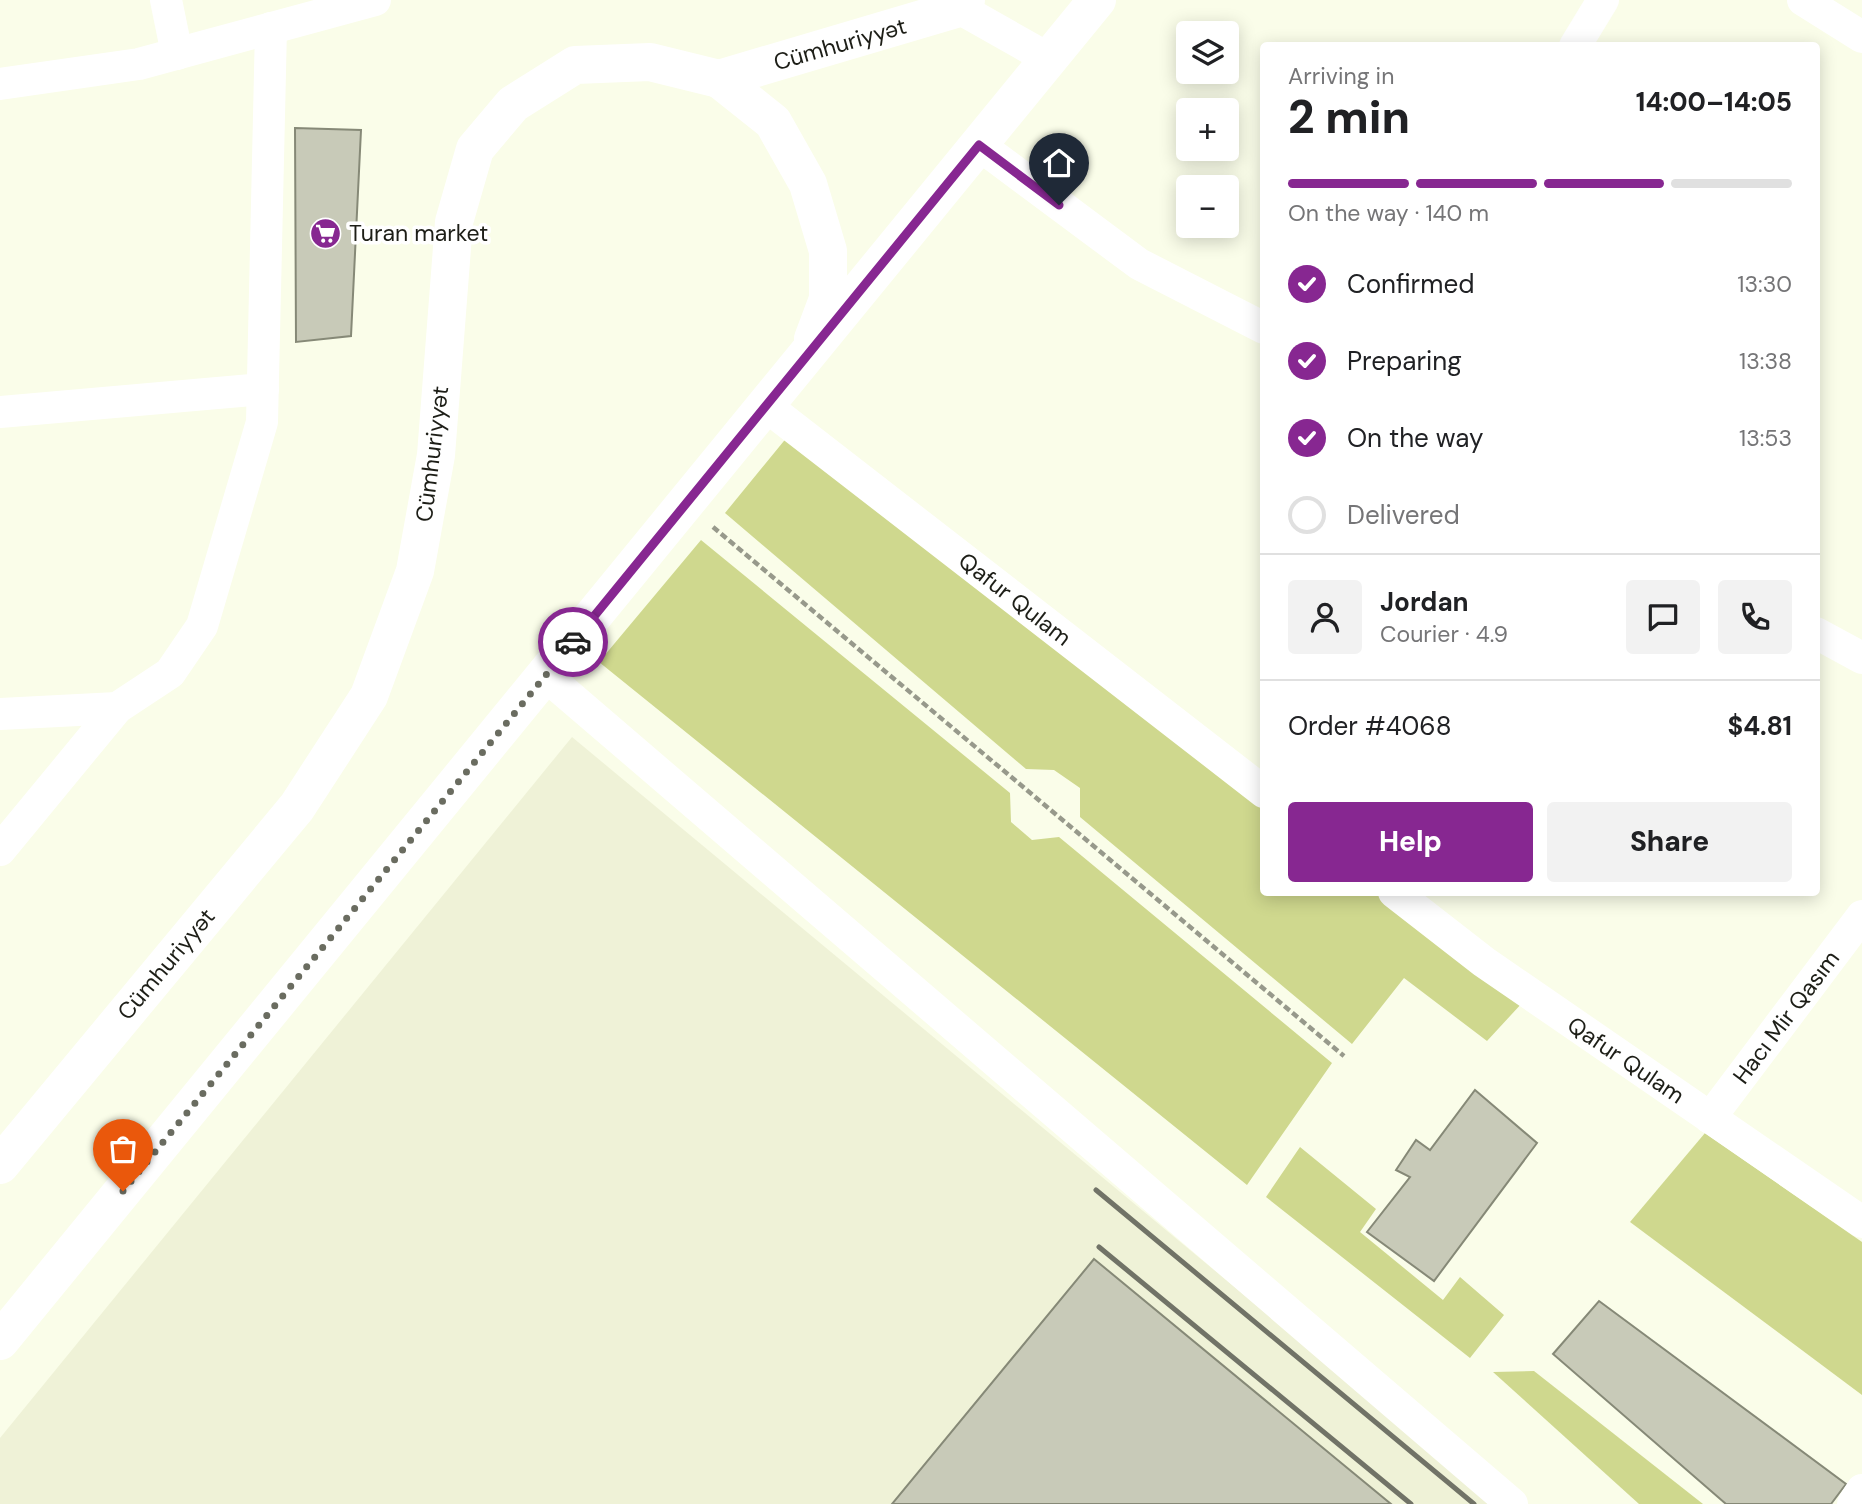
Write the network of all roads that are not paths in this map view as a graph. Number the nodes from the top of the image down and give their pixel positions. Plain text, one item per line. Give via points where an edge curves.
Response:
1 (166, 0) edge
2 (375, 0) edge
3 (1097, 0) edge
4 (1603, 0) edge
5 (1803, 0) edge
6 (952, 3) edge
7 (271, 28) junction
8 (1862, 37) edge
9 (1577, 42) edge
10 (177, 54) junction
11 (1049, 59) junction
12 (719, 79) junction
13 (0, 84) edge
14 (979, 145) junction
15 (1260, 326) edge
16 (806, 357) junction
17 (263, 389) junction
18 (766, 406) junction
19 (0, 412) edge
20 (1820, 635) edge
21 (1862, 658) edge
22 (545, 676) junction
23 (117, 708) junction
24 (0, 714) edge
25 (1260, 789) edge
26 (0, 850) edge
27 (1399, 896) edge
28 (1862, 916) edge
29 (1710, 1118) junction
30 (0, 1165) edge
31 (1862, 1222) edge
32 (0, 1341) edge
33 (1862, 1490) edge
34 (1512, 1504) edge
35 (1853, 1504) edge

1 - 10 street
2 - 7 street
3 - 11 main road
4 - 9 street
5 - 8 street
6 - 11 street
6 - 12 main road, Cümhuriyyət
7 - 10 street
7 - 17 street
10 - 13 street via 139,64
11 - 14 main road
12 - 16 main road via 773,122 808,184 828,251 828,299
12 - 30 main road, Cümhuriyyət via 650,62 575,65 513,104 475,149 454,222 436,455 415,571 369,696 297,807
14 - 15 street via 1139,264
14 - 16 main road
16 - 18 main road
17 - 19 street
17 - 23 street via 262,422 202,626 170,673
18 - 22 main road
18 - 25 street, Qafur Qulam
20 - 21 street
22 - 32 main road
22 - 34 street
23 - 24 street
23 - 26 street
27 - 29 street, Qafur Qulam via 1484,962
28 - 29 street, Hacı Mir Qasım
29 - 31 street, Qafur Qulam
33 - 35 street

